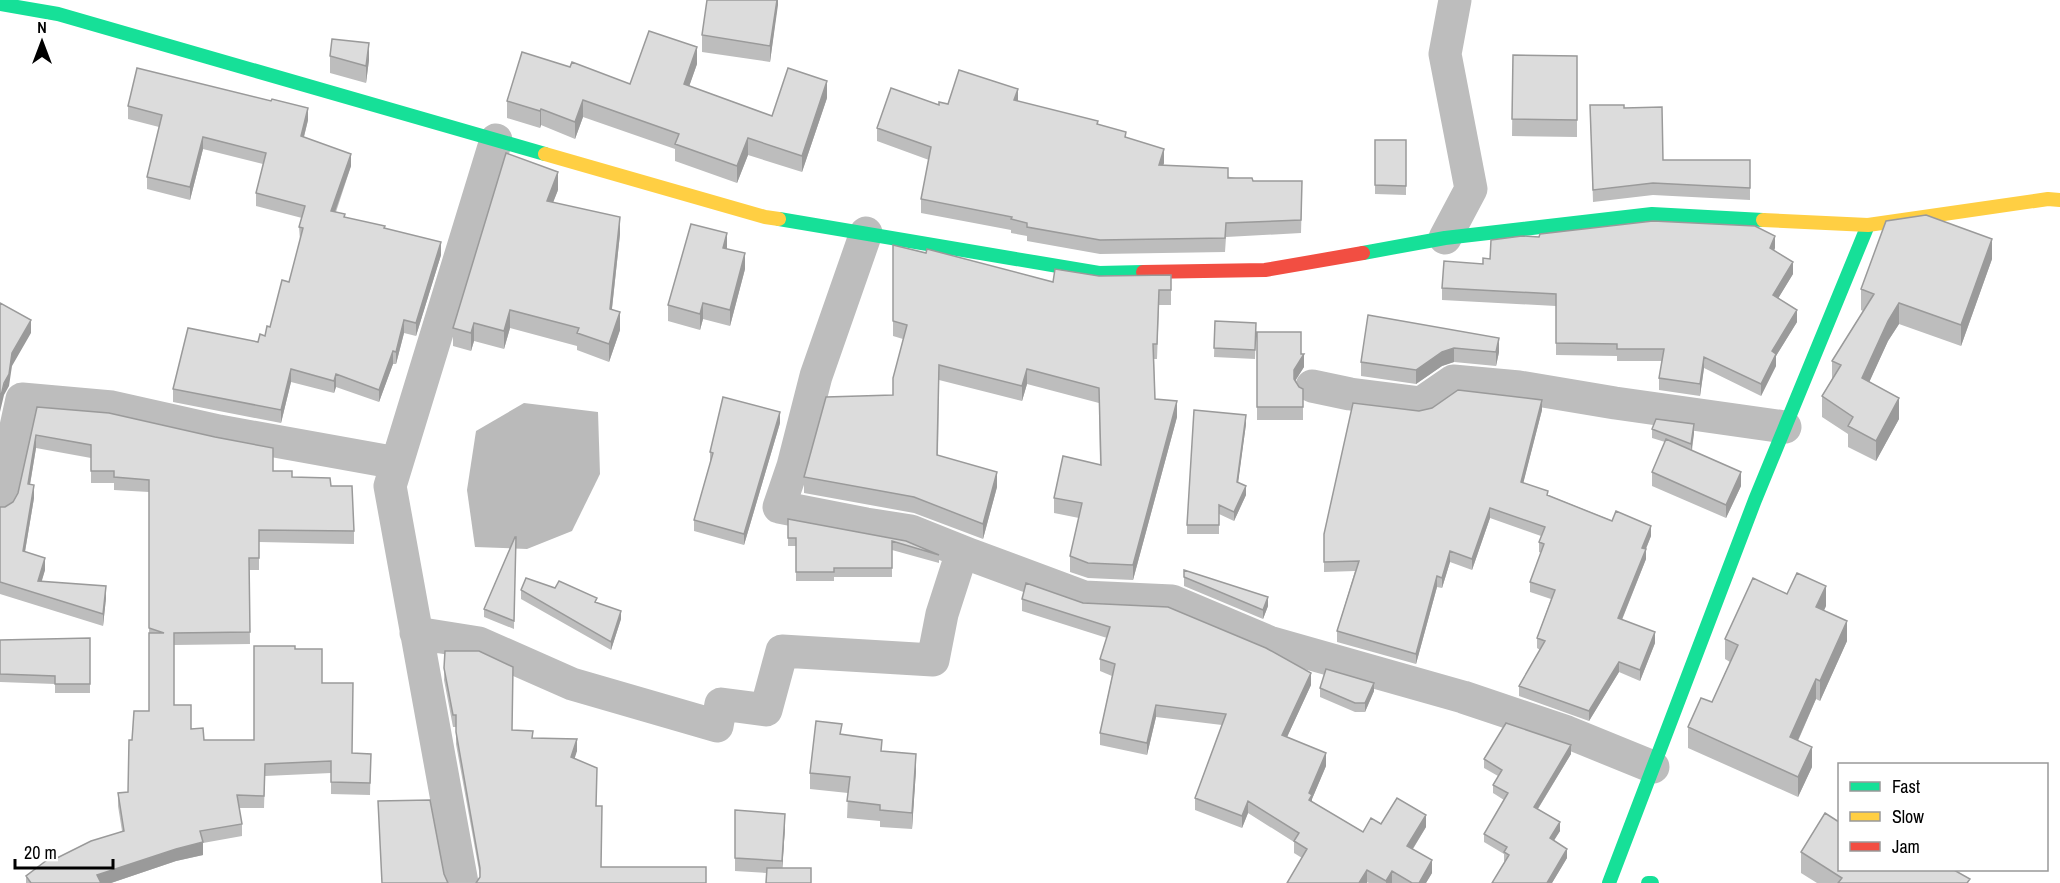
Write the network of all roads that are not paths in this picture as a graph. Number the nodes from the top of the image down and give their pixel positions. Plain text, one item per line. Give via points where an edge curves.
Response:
1 (1455, 0) edge
2 (0, 4) edge
3 (496, 140) junction
4 (2060, 200) edge
5 (1868, 225) junction
6 (866, 234) junction
7 (1445, 238) junction
8 (1312, 386) dead end
9 (1785, 427) junction
10 (397, 463) junction
11 (0, 501) edge
12 (962, 552) junction
13 (416, 633) junction
14 (1653, 767) junction
15 (462, 883) edge
16 (1608, 883) edge

1 - 7 street via 1445,54 1471,189
2 - 3 street via 58,14
3 - 6 street via 765,217
3 - 10 street
4 - 5 street
5 - 7 street via 1652,214
5 - 9 street
6 - 7 street via 1099,273 1265,270
6 - 12 street via 816,376 779,507 911,531
8 - 9 street via 1421,404 1453,381 1519,387
9 - 14 street
10 - 11 street via 112,407 22,399
10 - 13 street via 390,486
12 - 13 street via 942,614 933,660 782,651 766,710 721,704 717,726 572,684 479,643
12 - 14 street via 1084,597 1172,601 1269,642 1463,697 1567,732
13 - 15 street
14 - 16 street

